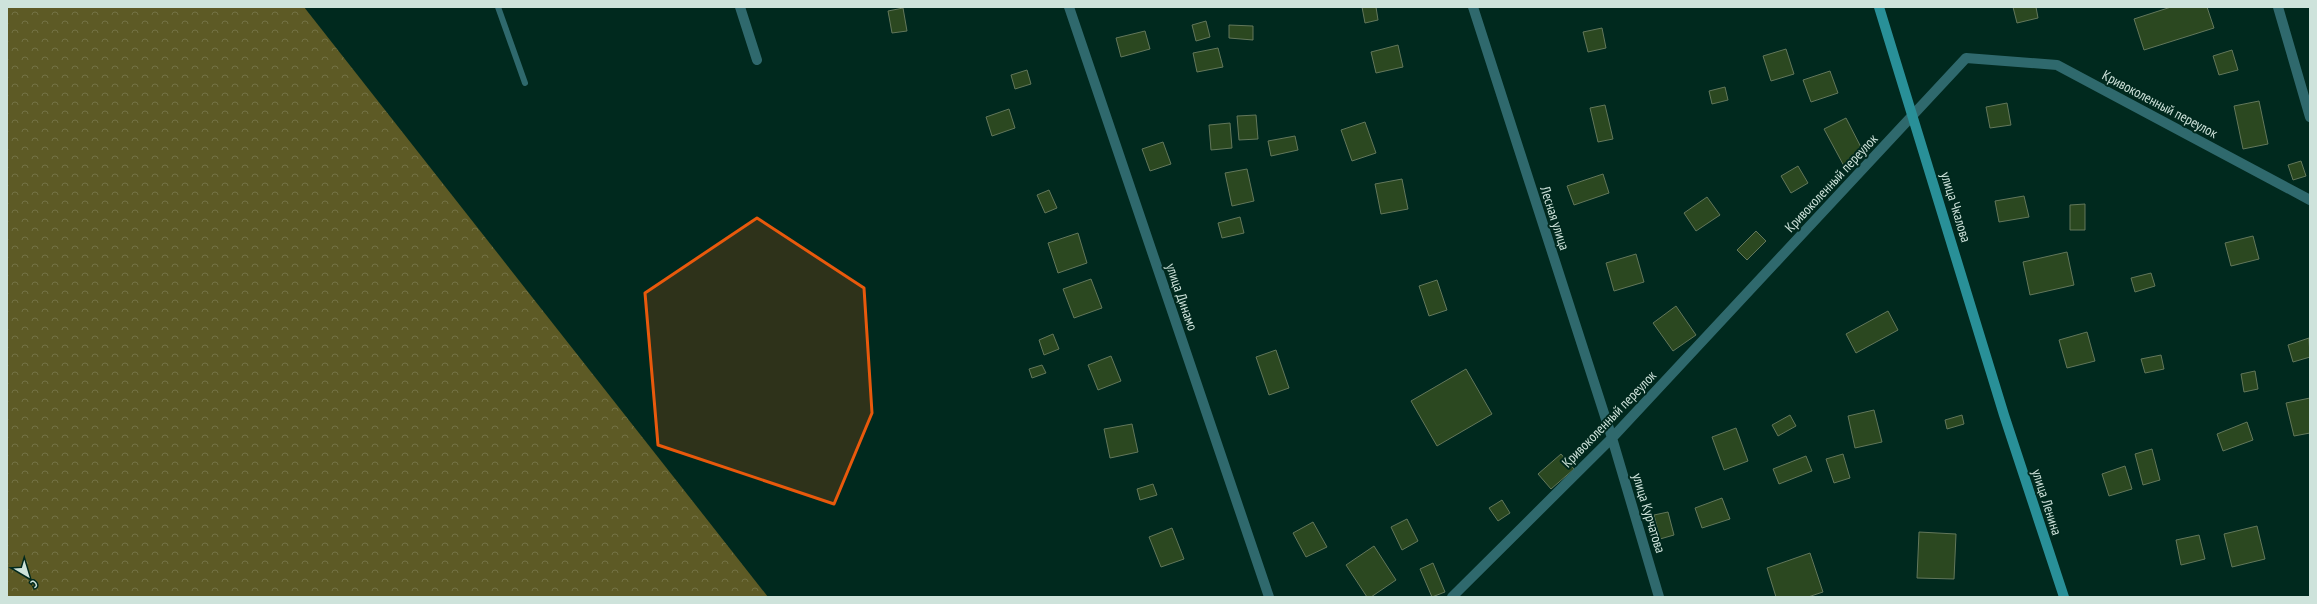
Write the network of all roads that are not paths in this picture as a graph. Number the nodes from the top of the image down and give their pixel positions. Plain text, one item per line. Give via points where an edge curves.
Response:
1 (498, 7) edge
2 (740, 7) edge
3 (1069, 7) edge
4 (1473, 7) edge
5 (1879, 7) edge
6 (2278, 7) edge
7 (757, 60) dead end
8 (525, 83) dead end
9 (1914, 115) junction
10 (2310, 117) edge
11 (2310, 200) edge
12 (2004, 415) joint
13 (1612, 438) junction
14 (1269, 597) edge
15 (1452, 597) edge
16 (1659, 597) edge
17 (2064, 597) edge

1 - 8 lane
2 - 7 street
3 - 14 street, улица Динамо
4 - 13 street, Лесная улица
5 - 9 street, улица Чкалова
6 - 10 street
9 - 11 street, Кривоколенный переулок via 1966,58 2057,65
9 - 12 street, улица Чкалова
9 - 13 street, Кривоколенный переулок
12 - 17 street, улица Ленина
13 - 15 street, Кривоколенный переулок
13 - 16 street, улица Курчатова

